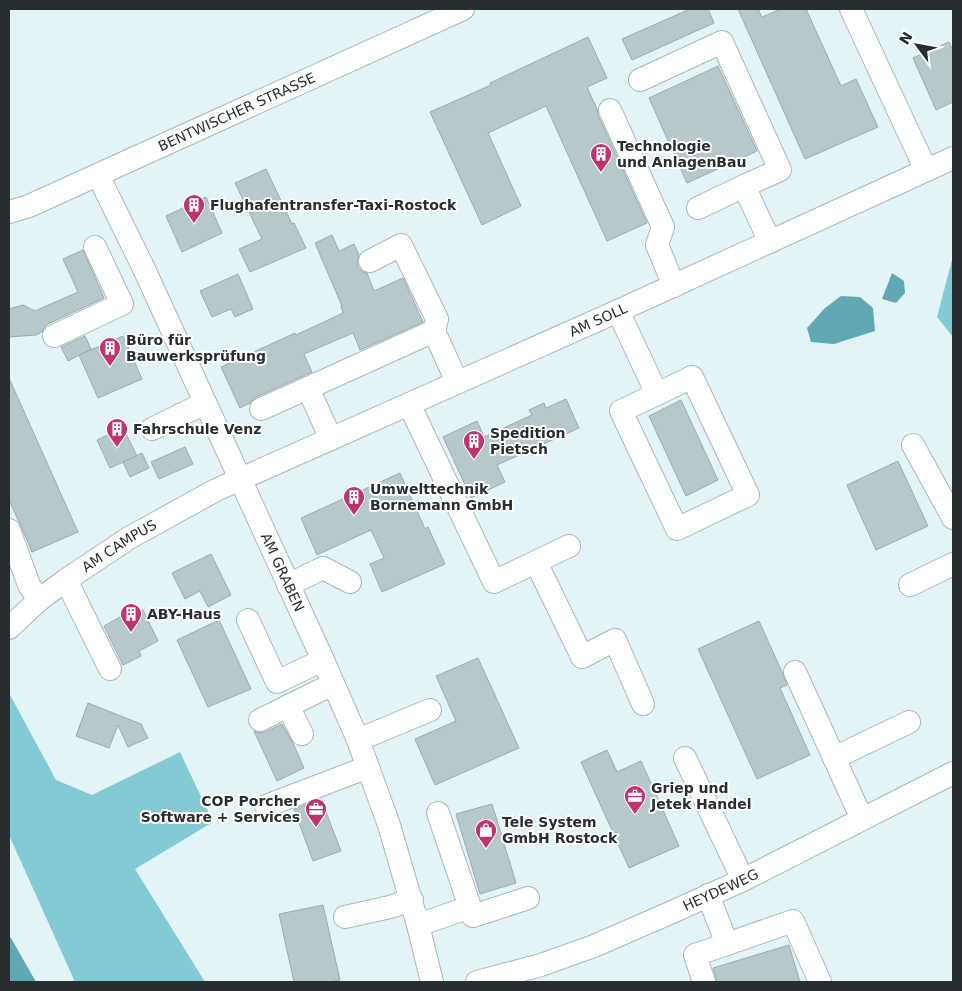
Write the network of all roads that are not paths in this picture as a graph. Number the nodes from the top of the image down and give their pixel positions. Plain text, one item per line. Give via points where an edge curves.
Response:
1 (463, 9) edge
2 (851, 9) edge
3 (640, 80) dead end
4 (610, 110) dead end
5 (953, 158) edge
6 (926, 170) junction
7 (98, 174) junction
8 (744, 186) junction
9 (698, 208) dead end
10 (9, 212) edge
11 (770, 242) junction
12 (95, 247) dead end
13 (370, 260) dead end
14 (146, 271) junction
15 (114, 286) junction
16 (674, 286) junction
17 (618, 311) junction
18 (434, 331) junction
19 (54, 336) dead end
20 (458, 382) junction
21 (308, 388) junction
22 (657, 394) junction
23 (205, 403) junction
24 (409, 404) junction
25 (261, 409) dead end
26 (152, 430) dead end
27 (331, 439) junction
28 (913, 445) dead end
29 (240, 479) junction
30 (953, 518) edge
31 (9, 530) edge
32 (569, 546) dead end
33 (536, 562) junction
34 (953, 564) edge
35 (66, 580) junction
36 (350, 582) dead end
37 (288, 585) junction
38 (910, 585) dead end
39 (39, 600) junction
40 (248, 620) dead end
41 (9, 628) edge
42 (323, 660) junction
43 (110, 669) dead end
44 (795, 672) dead end
45 (333, 684) junction
46 (643, 704) dead end
47 (288, 706) junction
48 (430, 710) dead end
49 (260, 720) dead end
50 (909, 722) dead end
51 (302, 734) dead end
52 (358, 740) junction
53 (685, 758) dead end
54 (834, 758) junction
55 (368, 767) junction
56 (953, 772) edge
57 (266, 806) dead end
58 (438, 813) dead end
59 (862, 819) junction
60 (743, 880) junction
61 (708, 895) junction
62 (528, 898) dead end
63 (412, 900) junction
64 (470, 907) junction
65 (345, 918) dead end
66 (418, 925) junction
67 (727, 944) junction
68 (432, 982) edge
69 (477, 982) edge
70 (704, 982) edge
71 (820, 982) edge

1 - 7 street, BENTWISCHER STRASSE
2 - 6 street
3 - 8 street via 722,42 780,170
4 - 16 street via 663,227 657,245
5 - 6 street, AM SOLL
6 - 11 street, AM SOLL
7 - 10 street, BENTWISCHER STRASSE
7 - 14 street, AM GRABEN
8 - 9 street
8 - 11 street
11 - 16 street, AM SOLL
12 - 15 street
13 - 18 street via 401,245 437,319
14 - 15 street
14 - 23 street, AM GRABEN
15 - 19 street via 122,304
16 - 17 street, AM SOLL
17 - 20 street, AM SOLL
17 - 22 street
18 - 20 street
18 - 21 street
20 - 24 street, AM SOLL
21 - 25 street
21 - 27 street
22 - 22 street via 621,411 677,529 748,495 692,377
23 - 26 street
23 - 29 street, AM GRABEN
24 - 27 street, AM SOLL
24 - 33 street via 494,582
27 - 29 street, AM SOLL
28 - 30 street
29 - 35 street, AM CAMPUS via 129,538
29 - 37 street, AM GRABEN
31 - 39 street via 29,585
32 - 33 street
33 - 46 street via 582,657 615,640
34 - 38 street
35 - 39 street, AM CAMPUS
35 - 43 street
36 - 37 street via 323,568
37 - 42 street, AM GRABEN
39 - 41 street, AM CAMPUS
40 - 42 street via 277,682
42 - 45 street, AM GRABEN
44 - 54 street
45 - 47 street
45 - 52 street, AM GRABEN
47 - 49 street
47 - 51 street
48 - 52 street
50 - 54 street
52 - 55 street, AM GRABEN
53 - 60 street
54 - 59 street
55 - 57 street
55 - 63 street, AM GRABEN
56 - 59 street, HEYDEWEG
58 - 64 street
59 - 60 street, HEYDEWEG
60 - 61 street, HEYDEWEG
61 - 67 street
61 - 69 street, HEYDEWEG via 594,946 541,965
62 - 64 street via 473,916
63 - 65 street
63 - 66 street, AM GRABEN
64 - 66 street
66 - 68 street, AM GRABEN
67 - 70 street via 695,955
67 - 71 street via 794,921

